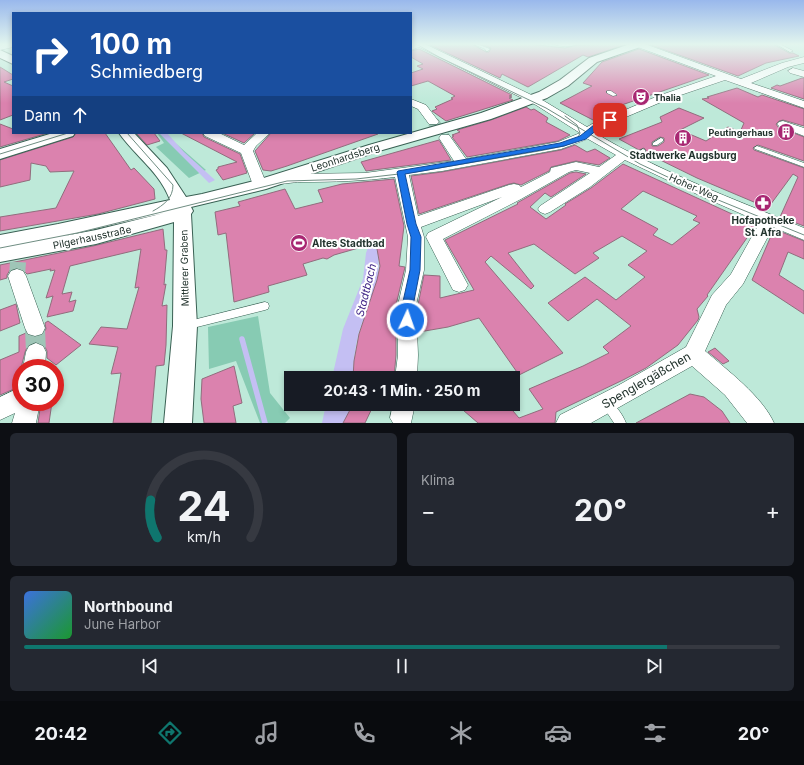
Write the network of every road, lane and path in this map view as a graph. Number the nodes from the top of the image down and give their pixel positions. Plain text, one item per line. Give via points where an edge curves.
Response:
1 (456, 64) edge
2 (588, 64) edge
3 (690, 64) edge
4 (790, 64) edge
5 (804, 66) edge
6 (793, 71) junction
7 (804, 74) edge
8 (724, 77) junction
9 (741, 83) junction
10 (753, 87) junction
11 (609, 92) dead end
12 (615, 95) dead end
13 (533, 100) junction
14 (412, 102) edge
15 (804, 105) edge
16 (433, 122) tunnel mouth
17 (783, 124) dead end
18 (804, 132) edge
19 (588, 133) junction
20 (65, 134) edge
21 (127, 134) edge
22 (211, 134) edge
23 (263, 134) edge
24 (445, 138) tunnel mouth
25 (661, 140) dead end
26 (655, 144) dead end
27 (757, 148) dead end
28 (247, 151) junction
29 (0, 154) edge
30 (633, 154) junction
31 (462, 163) junction
32 (804, 165) edge
33 (566, 168) junction
34 (401, 172) junction
35 (602, 172) junction
36 (267, 183) junction
37 (181, 207) junction
38 (545, 210) dead end
39 (769, 219) junction
40 (412, 224) junction
41 (804, 234) edge
42 (0, 242) edge
43 (0, 248) edge
44 (0, 254) edge
45 (19, 263) junction
46 (459, 285) dead end
47 (265, 306) dead end
48 (185, 326) junction
49 (35, 328) tunnel mouth
50 (693, 354) junction
51 (407, 371) edge
52 (12, 403) edge
53 (606, 403) junction
54 (0, 409) edge
55 (27, 411) edge
56 (24, 423) edge
57 (178, 423) edge
58 (568, 423) edge
59 (621, 423) edge
60 (762, 423) edge

1 - 13 street, Hoher Weg
2 - 13 street, Leonhardsberg via 557,88
3 - 8 street
4 - 9 street
5 - 6 street
6 - 7 street
6 - 10 street
8 - 9 street
8 - 19 street via 637,105 596,126
9 - 10 street
10 - 15 street
11 - 12 lane
13 - 19 street, Hoher Weg
13 - 36 street, Leonhardsberg via 340,158
14 - 16 street via 422,107
17 - 18 street
19 - 30 street, Hoher Weg
19 - 31 street via 561,145
20 - 29 street
21 - 37 street, Mittlerer Graben via 165,176
22 - 28 street
23 - 28 street
24 - 31 street
25 - 26 lane
27 - 32 lane
28 - 36 street
30 - 35 street
30 - 39 street, Hoher Weg via 702,191
31 - 34 street
33 - 35 street via 576,166
33 - 40 street
33 - 46 street via 434,237
34 - 36 street via 353,178 296,178
34 - 40 street
35 - 38 street
36 - 37 street, Leonhardsberg
37 - 42 street, Pilgerhausstraße
37 - 43 lane via 77,233
37 - 45 street, Pilgerhausstraße via 160,221 110,233
37 - 48 street, Mittlerer Graben via 184,228
39 - 41 street, Hoher Weg
39 - 50 street, Spenglergäßchen via 737,279 720,300
40 - 51 street via 416,244 415,270 408,306
44 - 45 street, Pilgerhausstraße
45 - 49 street
47 - 48 lane
48 - 57 street, Mittlerer Graben
50 - 53 street, Spenglergäßchen
50 - 60 street via 732,388
52 - 54 street
53 - 58 street, Spenglergäßchen
53 - 59 lane
55 - 56 street

